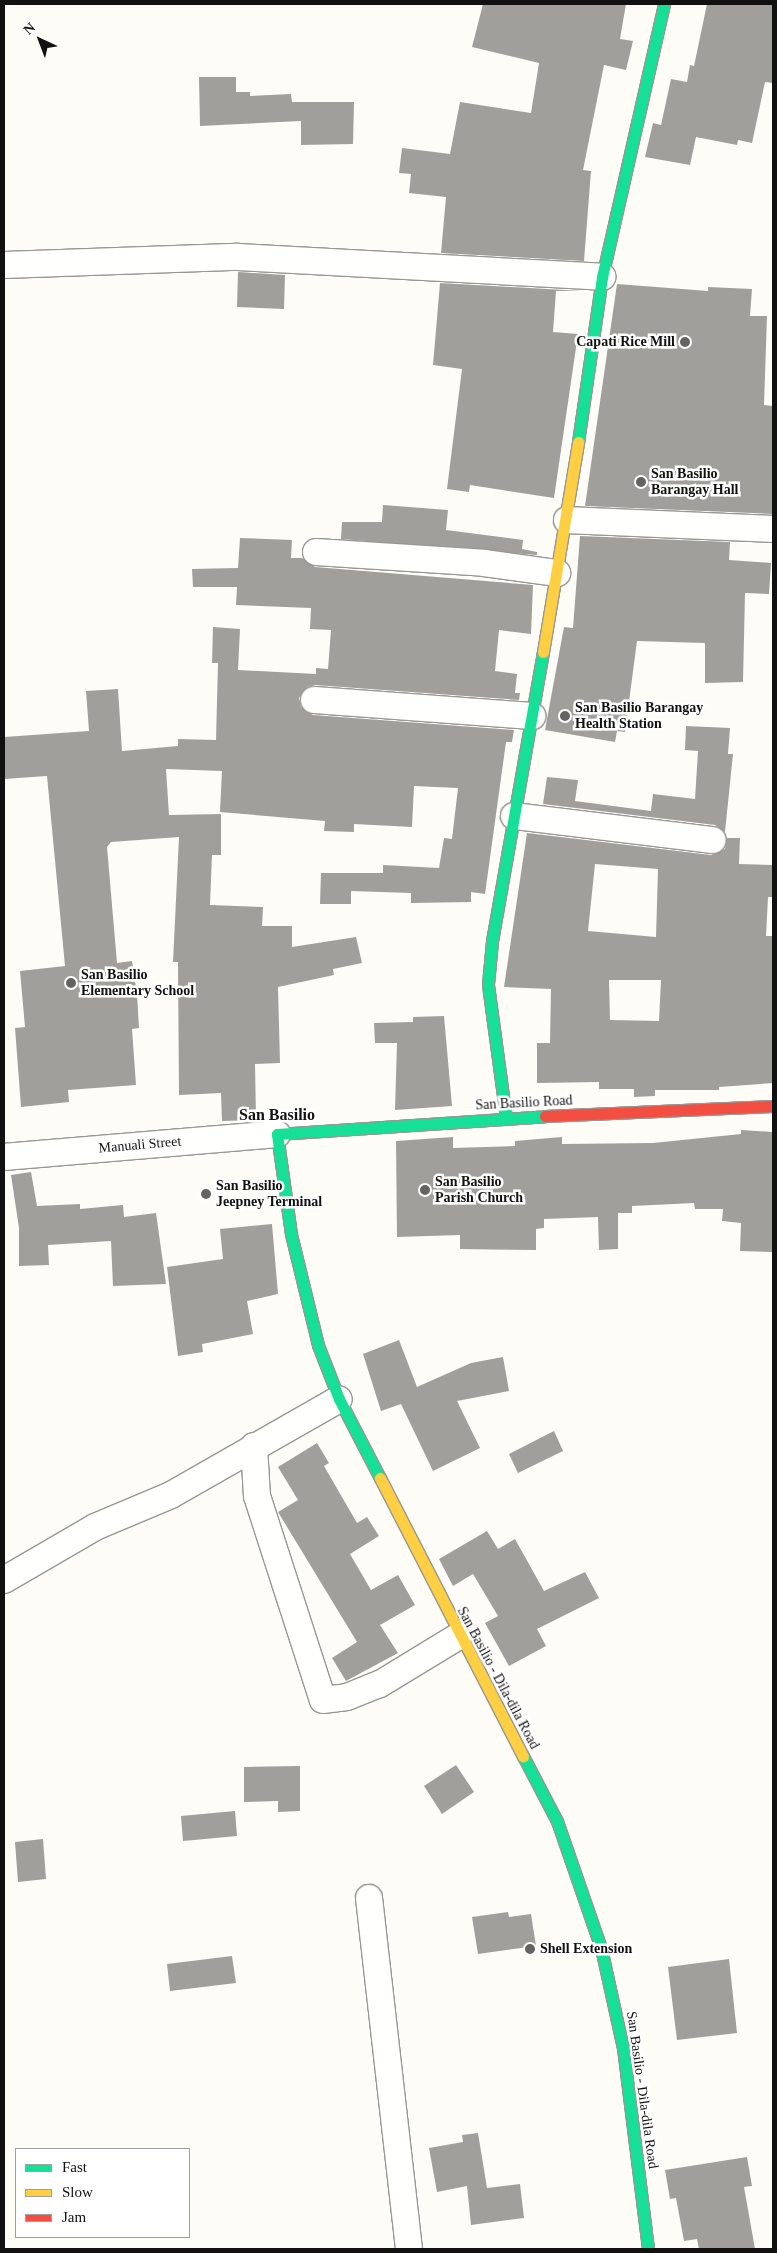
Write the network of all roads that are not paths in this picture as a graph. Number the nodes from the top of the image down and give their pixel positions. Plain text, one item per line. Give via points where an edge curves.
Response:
1 (664, 4) edge
2 (4, 265) edge
3 (602, 277) junction
4 (567, 520) junction
5 (773, 529) edge
6 (316, 552) dead end
7 (557, 573) junction
8 (314, 700) dead end
9 (532, 716) junction
10 (514, 816) junction
11 (713, 840) dead end
12 (773, 1106) edge
13 (506, 1118) junction
14 (277, 1134) junction
15 (4, 1157) edge
16 (339, 1399) junction
17 (254, 1446) junction
18 (4, 1580) edge
19 (459, 1636) junction
20 (369, 1898) dead end
21 (409, 2249) edge
22 (648, 2249) edge

1 - 3 street
2 - 3 street via 238,257
3 - 4 street
4 - 5 street
4 - 7 street
6 - 7 street via 484,563
7 - 9 street
8 - 9 street
9 - 10 street
10 - 11 street
10 - 13 street via 488,984
12 - 13 street, San Basilio Road
13 - 14 street, San Basilio Road
14 - 15 street, Manuali Street
14 - 16 street, San Basilio - Dila-dila Road via 291,1234 318,1345
16 - 17 street
16 - 19 street, San Basilio - Dila-dila Road
17 - 18 street via 171,1495 94,1526
17 - 19 street via 257,1496 323,1700 347,1697 380,1684
19 - 22 street, San Basilio - Dila-dila Road via 557,1822 601,1948 623,2048
20 - 21 street

